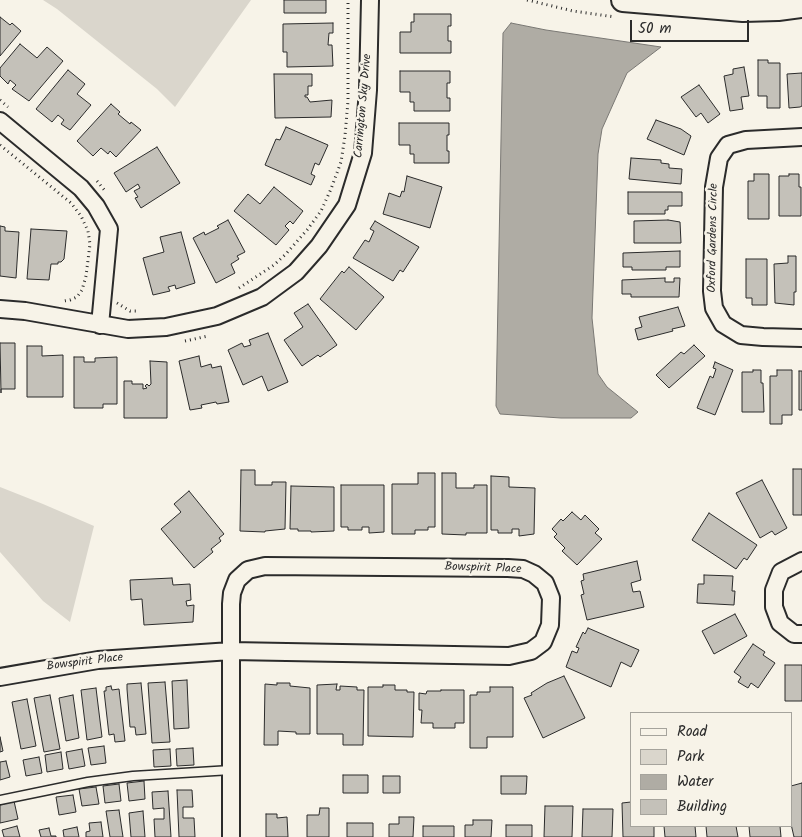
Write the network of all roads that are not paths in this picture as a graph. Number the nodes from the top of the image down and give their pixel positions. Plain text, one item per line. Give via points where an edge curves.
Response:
1 (370, 0) edge
2 (623, 0) edge
3 (743, 5) edge
4 (778, 5) edge
5 (802, 6) edge
6 (0, 121) edge
7 (802, 137) edge
8 (0, 309) edge
9 (100, 325) junction
10 (802, 338) edge
11 (802, 561) edge
12 (802, 634) edge
13 (231, 651) junction
14 (0, 677) edge
15 (231, 770) junction
16 (0, 800) edge
17 (231, 837) edge

1 - 9 street, Carrington Sky Drive via 363,153 347,205 319,246 296,272 262,298 216,316 166,327 128,330
2 - 3 street
3 - 4 street
4 - 5 street
6 - 9 street via 81,188 109,229
7 - 10 street, Oxford Gardens Circle via 746,140 728,145 719,158 714,187 712,291 714,308 723,324 741,335
8 - 9 street, Carrington Sky Drive
11 - 12 street via 781,572 774,590 774,607 780,622 794,634
13 - 13 street, Bowspirit Place via 509,656 531,651 543,642 550,625 551,598 545,584 523,569 265,566 248,570 237,580 230,604
13 - 14 street, Bowspirit Place via 98,660
13 - 15 street, Bowspirit Place
15 - 16 lane via 124,777
15 - 17 street, Bowspirit Place

